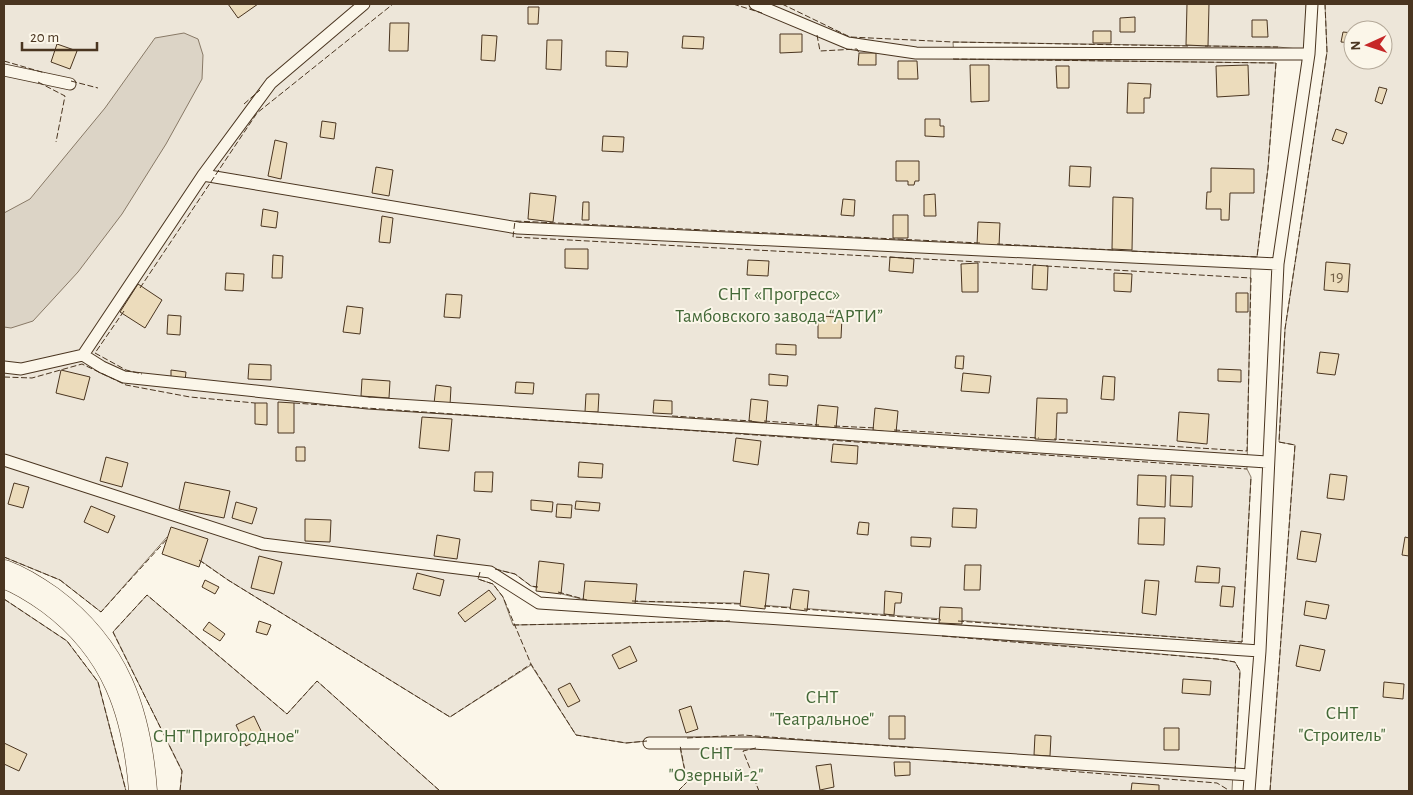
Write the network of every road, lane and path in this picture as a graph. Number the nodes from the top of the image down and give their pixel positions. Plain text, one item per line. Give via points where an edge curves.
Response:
1 (364, 4) edge
2 (755, 4) edge
3 (1312, 4) edge
4 (1309, 54) junction
5 (4, 70) edge
6 (70, 84) dead end
7 (203, 175) junction
8 (1278, 264) junction
9 (82, 355) junction
10 (4, 367) edge
11 (4, 460) edge
12 (1267, 462) junction
13 (4, 574) edge
14 (1260, 651) junction
15 (649, 743) dead end
16 (1250, 775) junction
17 (143, 791) edge
18 (1248, 791) edge

1 - 7 lane via 271,83
2 - 4 lane via 848,43 916,53
3 - 4 lane
4 - 8 lane
5 - 6 lane
7 - 8 lane via 518,228
7 - 9 lane
8 - 12 lane
9 - 10 lane via 21,369
9 - 12 lane via 124,377 368,403
11 - 14 lane via 263,544 490,572 539,603
12 - 14 lane
13 - 17 street via 36,590 66,612 86,631 104,658 119,684 131,716 140,756
14 - 16 lane
15 - 16 lane via 754,743
16 - 18 lane

